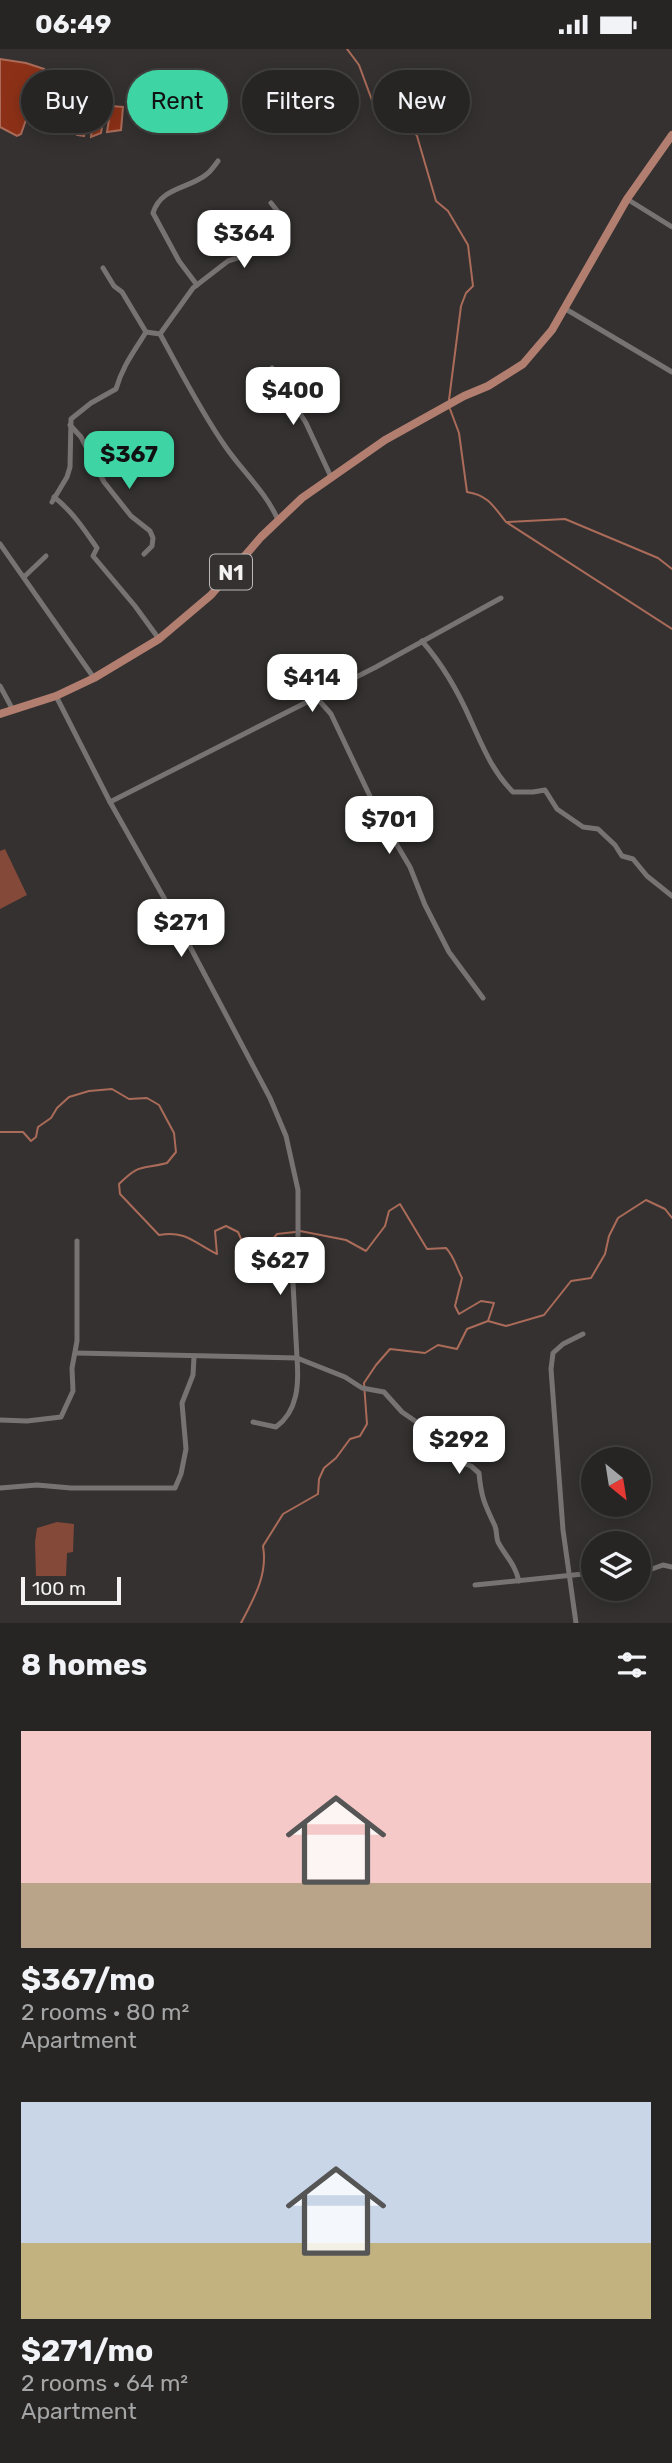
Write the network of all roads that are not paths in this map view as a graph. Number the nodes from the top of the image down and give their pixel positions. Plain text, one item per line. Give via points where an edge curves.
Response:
1 (672, 135) edge
2 (218, 161) dead end
3 (627, 199) junction
4 (271, 203) dead end
5 (672, 227) edge
6 (103, 268) dead end
7 (197, 285) junction
8 (564, 308) junction
9 (146, 332) junction
10 (160, 334) junction
11 (272, 368) dead end
12 (672, 372) edge
13 (70, 424) junction
14 (331, 477) junction
15 (278, 520) junction
16 (0, 544) edge
17 (144, 554) dead end
18 (46, 555) dead end
19 (24, 577) junction
20 (501, 598) dead end
21 (159, 639) junction
22 (422, 641) junction
23 (94, 678) junction
24 (0, 685) edge
25 (56, 696) junction
26 (316, 697) junction
27 (13, 710) junction
28 (0, 714) edge
29 (110, 802) junction
30 (672, 896) edge
31 (483, 998) dead end
32 (77, 1241) dead end
33 (583, 1334) dead end
34 (76, 1353) junction
35 (194, 1357) junction
36 (297, 1358) junction
37 (0, 1420) edge
38 (253, 1422) dead end
39 (0, 1488) edge
40 (672, 1567) edge
41 (651, 1569) edge
42 (581, 1574) edge
43 (569, 1576) junction
44 (520, 1581) junction
45 (475, 1585) dead end
46 (576, 1623) edge

1 - 3 main road, N1
2 - 7 street via 206,175 166,194 153,213
3 - 5 street
3 - 8 main road, N1
4 - 7 street via 279,213 274,239 259,251 228,261
6 - 9 street
7 - 10 street
8 - 12 street
8 - 14 main road, N1 via 523,364 385,440
9 - 10 street
9 - 13 street via 116,389 91,403
10 - 15 street via 209,422 262,491
11 - 14 street via 306,423
13 - 17 street via 104,482 131,516 150,531 152,546
13 - 21 street via 67,477 53,499 68,507 97,548 93,556
14 - 15 main road, N1
15 - 21 main road, N1 via 211,595
16 - 19 street
18 - 19 street
19 - 23 street
20 - 22 street
21 - 23 main road, N1
22 - 26 street
22 - 30 street via 440,661 502,782 513,792 545,790 558,809 583,827 598,829 622,856 633,859
23 - 25 main road, N1
24 - 27 street
25 - 27 main road, N1
25 - 29 street
26 - 29 street
26 - 31 street via 331,714 449,952
27 - 28 main road, N1
29 - 36 street via 270,1098 286,1136 298,1189 293,1283
32 - 34 street
33 - 43 street via 553,1353 551,1369
34 - 35 street
34 - 37 street via 72,1391 61,1417
35 - 36 street
35 - 39 street via 182,1403 186,1449 175,1488
36 - 38 street via 294,1406 288,1418 276,1427
36 - 44 street via 384,1392 402,1412 437,1436 454,1460 479,1473 487,1514
40 - 41 street
42 - 43 street
43 - 44 street
43 - 46 street
44 - 45 street

